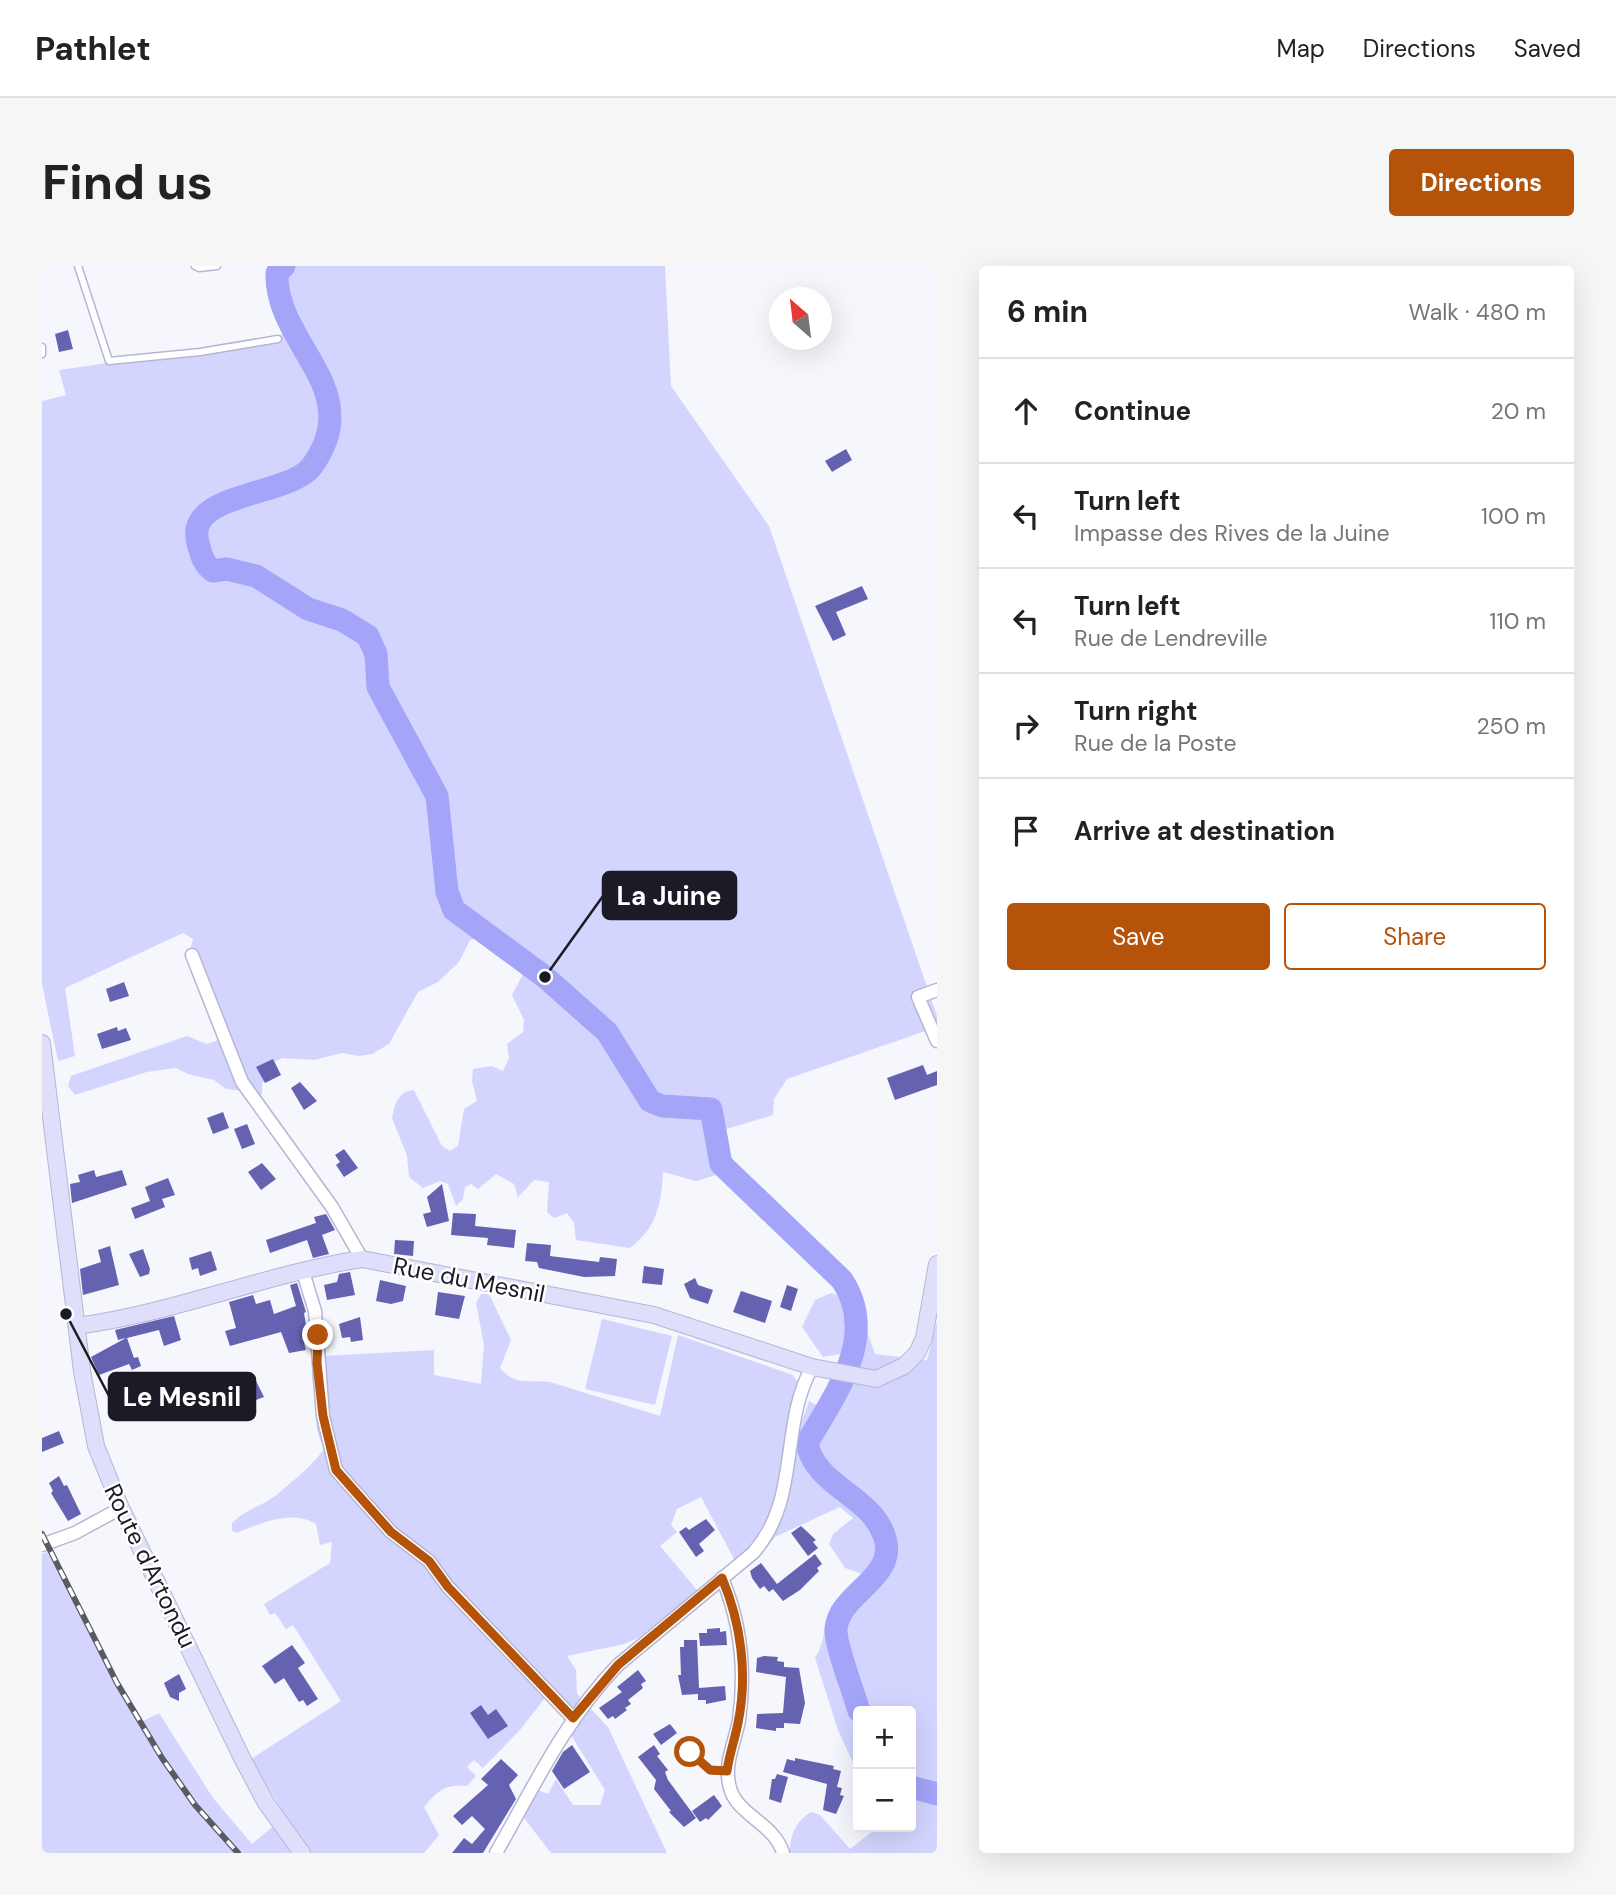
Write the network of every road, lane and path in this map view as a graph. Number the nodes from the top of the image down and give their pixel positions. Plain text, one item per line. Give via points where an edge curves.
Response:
1 (78, 266) edge
2 (195, 266) edge
3 (217, 266) edge
4 (278, 339) dead end
5 (42, 347) edge
6 (42, 354) edge
7 (192, 955) dead end
8 (937, 990) edge
9 (937, 1041) edge
10 (42, 1043) edge
11 (362, 1259) junction
12 (937, 1264) edge
13 (303, 1272) junction
14 (77, 1326) junction
15 (812, 1367) junction
16 (121, 1508) junction
17 (42, 1545) edge
18 (722, 1578) junction
19 (573, 1718) junction
20 (690, 1752) dead end
21 (727, 1771) junction
22 (302, 1853) edge
23 (496, 1853) edge
24 (783, 1853) edge

1 - 4 lane via 109,361
2 - 3 lane
5 - 6 lane
7 - 11 street via 242,1082 332,1207
8 - 9 street via 918,997
10 - 14 street, Route d'Artondu
11 - 13 street, Rue du Mesnil
11 - 15 street, Rue du Mesnil via 654,1315
12 - 15 street, Rue du Mesnil via 924,1338 917,1353 891,1375 876,1379
13 - 14 street, Rue du Mesnil via 191,1304
13 - 19 street via 315,1311 323,1416 336,1470 391,1532 429,1561 448,1587
14 - 16 street, Route d'Artondu via 94,1438
15 - 18 street via 798,1401 775,1524 753,1553
16 - 17 street via 75,1534
16 - 22 street, Route d'Artondu via 266,1803
18 - 19 street via 618,1665
18 - 21 street via 735,1610 742,1672 739,1721
19 - 23 street
20 - 21 lane via 710,1770
21 - 24 street via 730,1791 775,1835

